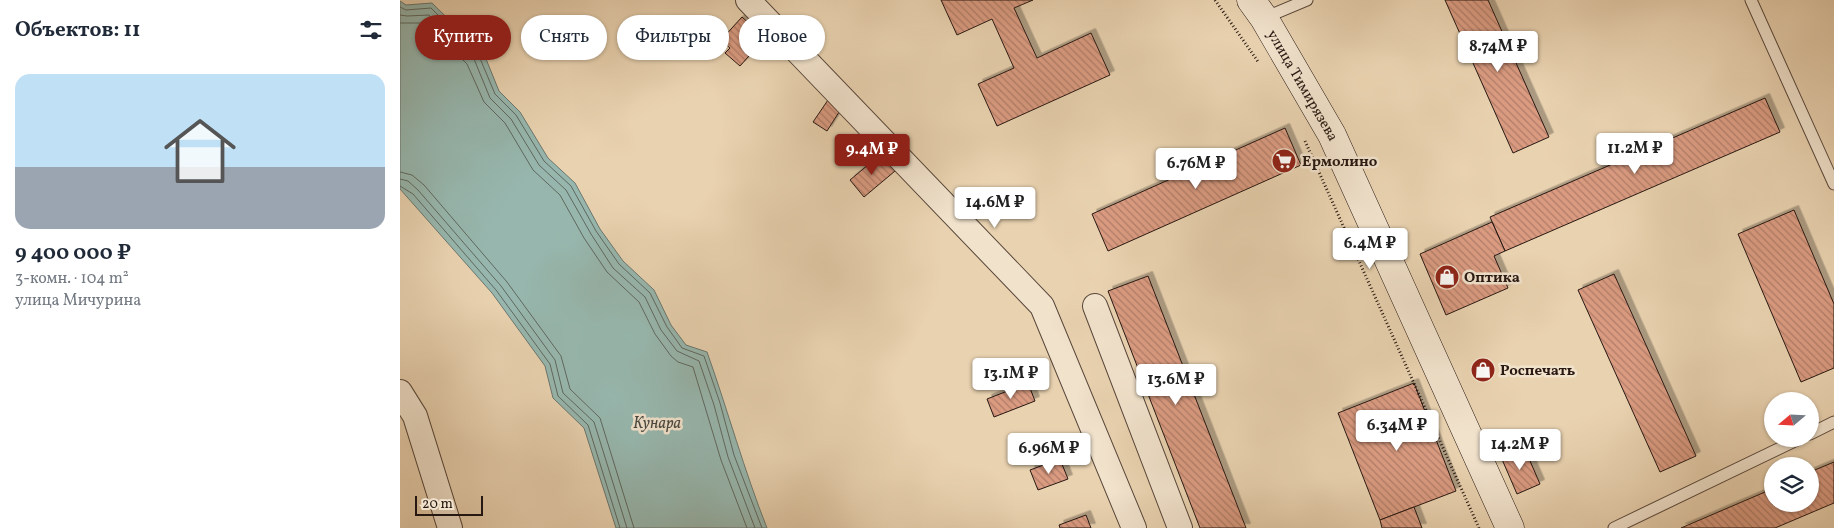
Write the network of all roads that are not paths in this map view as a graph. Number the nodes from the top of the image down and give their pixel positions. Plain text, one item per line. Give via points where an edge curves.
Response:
1 (748, 0) edge
2 (1307, 0) edge
3 (1751, 0) edge
4 (1258, 9) edge
5 (1834, 184) edge
6 (1095, 306) dead end
7 (400, 392) edge
8 (1834, 422) edge
9 (1819, 430) edge
10 (1780, 448) edge
11 (450, 528) edge
12 (1134, 528) edge
13 (1180, 528) edge
14 (1510, 528) edge
15 (1614, 528) edge

1 - 12 street via 1042,306
2 - 4 lane
3 - 5 lane
4 - 14 street, улица Тимирязева via 1332,134
6 - 13 street
7 - 11 street via 415,416
8 - 9 lane
10 - 15 lane

